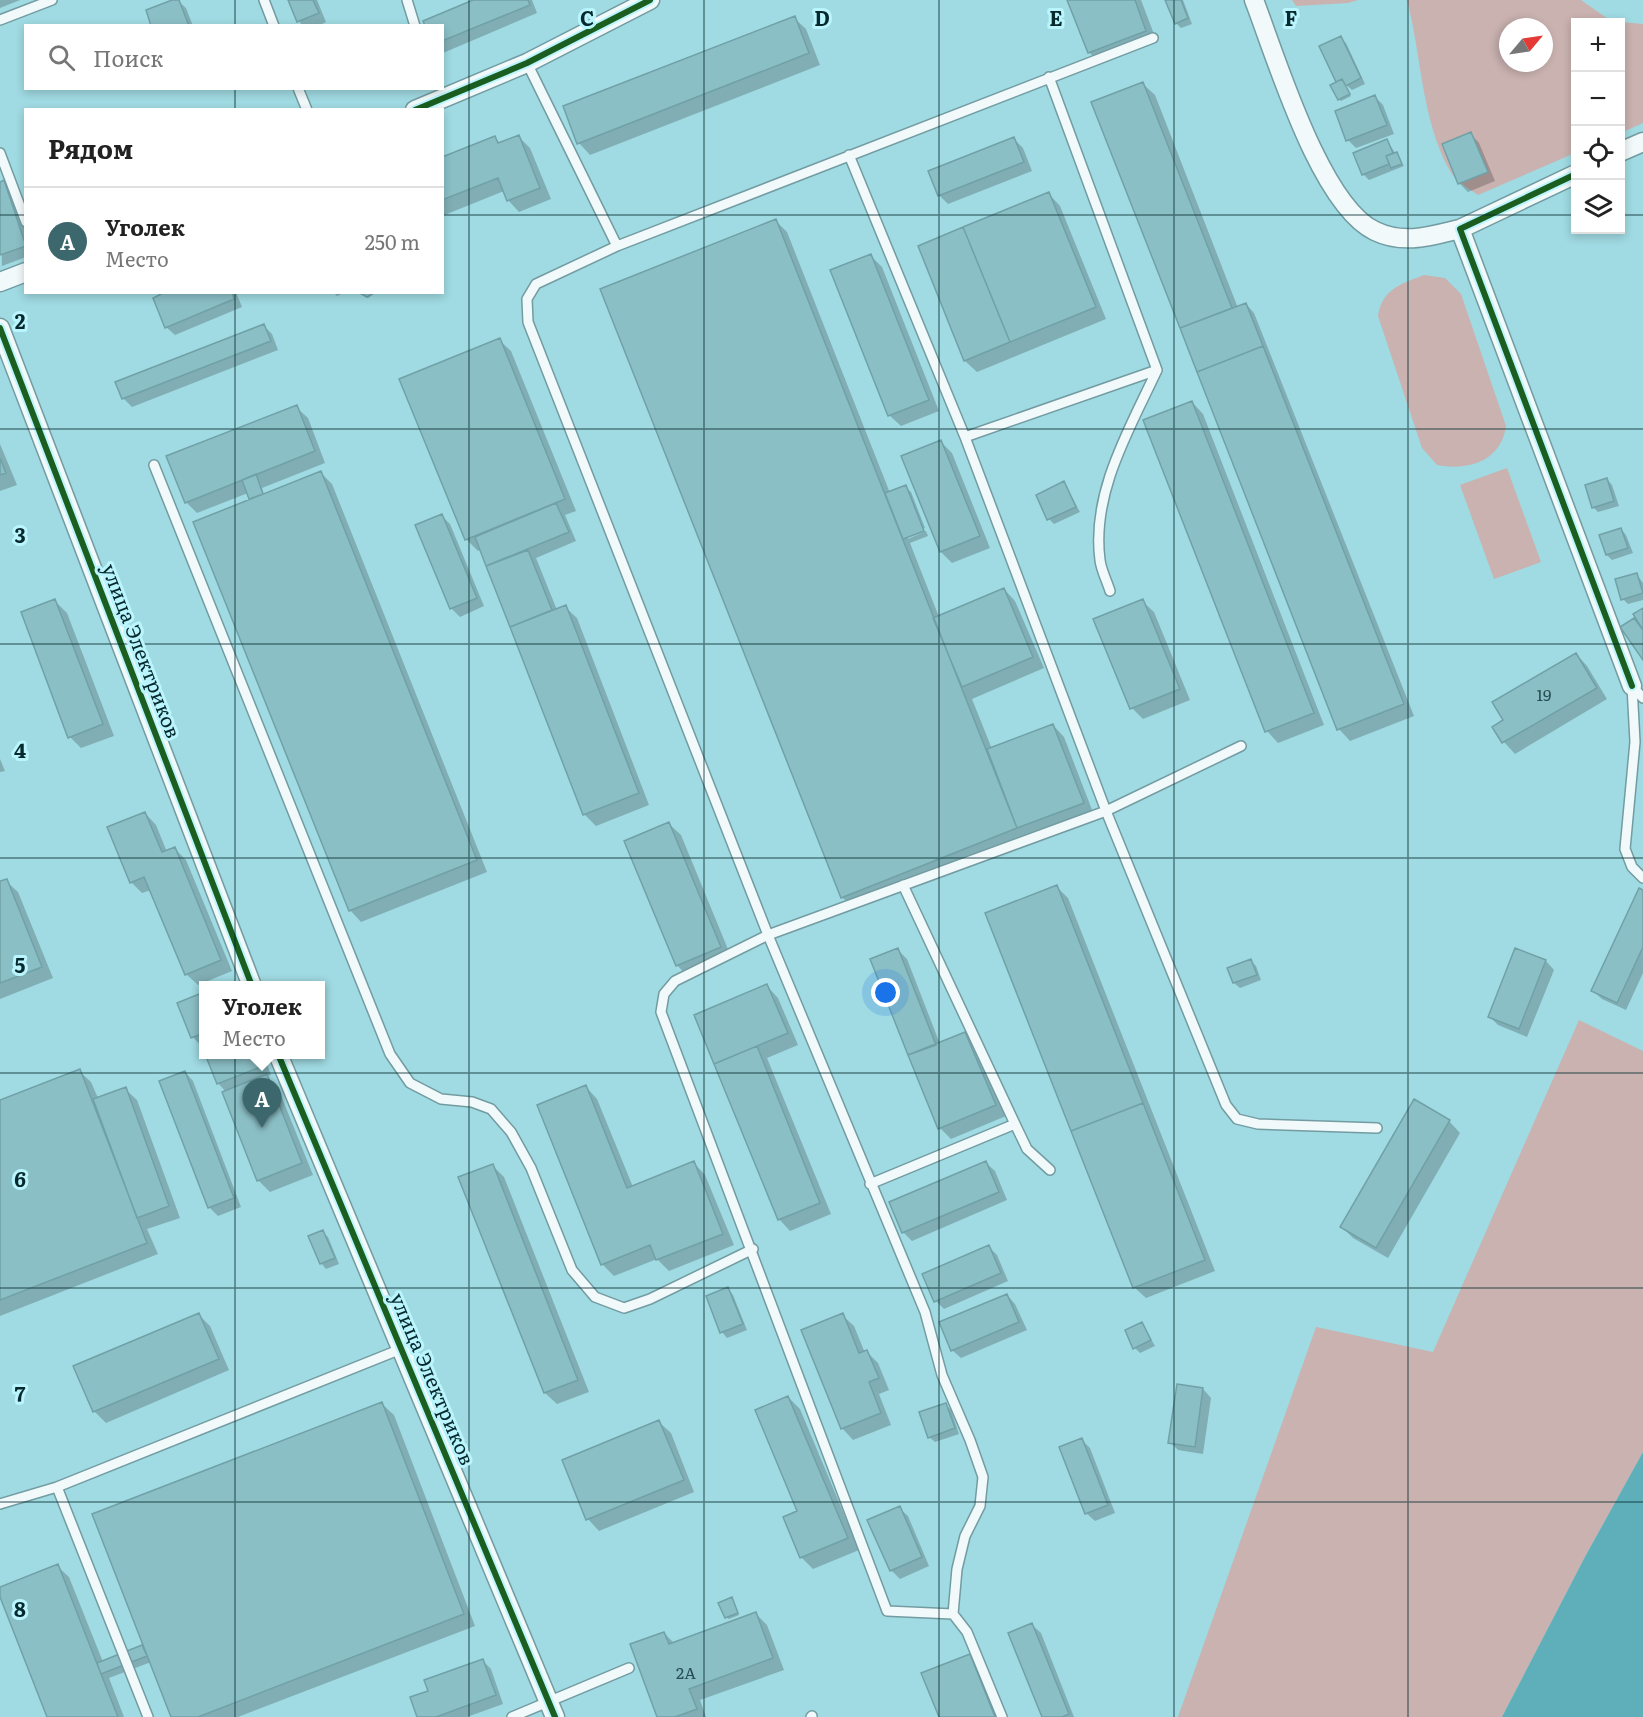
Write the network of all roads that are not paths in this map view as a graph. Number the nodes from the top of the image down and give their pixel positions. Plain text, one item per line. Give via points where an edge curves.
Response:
1 (52, 0) edge
2 (264, 0) edge
3 (406, 0) edge
4 (650, 0) edge
5 (1254, 0) edge
6 (0, 20) edge
7 (273, 24) edge
8 (414, 24) edge
9 (1153, 39) dead end
10 (527, 63) junction
11 (1049, 77) junction
12 (299, 90) edge
13 (438, 94) edge
14 (306, 108) edge
15 (418, 108) edge
16 (1643, 142) edge
17 (1625, 150) edge
18 (0, 153) edge
19 (849, 155) junction
20 (1571, 176) edge
21 (24, 217) edge
22 (1460, 229) junction
23 (616, 246) junction
24 (24, 273) edge
25 (0, 282) edge
26 (0, 328) edge
27 (1158, 370) junction
28 (964, 437) junction
29 (154, 465) dead end
30 (1110, 591) dead end
31 (1637, 692) edge
32 (1241, 746) dead end
33 (1106, 811) junction
34 (1643, 878) edge
35 (903, 885) junction
36 (768, 935) junction
37 (250, 981) edge
38 (280, 1059) edge
39 (1015, 1124) junction
40 (1377, 1128) dead end
41 (1050, 1170) dead end
42 (870, 1184) junction
43 (753, 1250) junction
44 (401, 1349) junction
45 (57, 1487) junction
46 (0, 1504) edge
47 (953, 1614) junction
48 (629, 1668) dead end
49 (552, 1710) edge
50 (148, 1717) edge
51 (512, 1717) edge
52 (1002, 1717) edge

1 - 6 lane
2 - 7 lane
3 - 8 lane
4 - 10 street
5 - 22 street via 1316,158 1342,203 1375,231 1412,240
9 - 11 lane
10 - 13 street
10 - 23 lane
11 - 19 lane
11 - 27 lane
12 - 14 lane
13 - 15 street
16 - 17 street
18 - 21 lane
19 - 23 lane
19 - 28 lane
20 - 22 street
22 - 31 street
23 - 36 lane via 536,285 526,299 528,322
24 - 25 street
26 - 37 street, улица Электриков
27 - 28 lane
27 - 30 lane via 1114,461 1100,519 1100,561
28 - 33 lane
29 - 43 lane via 390,1054 410,1083 441,1100 472,1102 491,1109 531,1168 572,1270 596,1298 624,1308
31 - 34 lane via 1626,849 1632,867
32 - 33 lane
33 - 35 lane
33 - 40 lane via 1226,1105 1238,1119 1258,1124
35 - 36 lane
35 - 39 lane
36 - 42 lane
36 - 43 lane via 675,981 664,994 661,1012
38 - 44 street, улица Электриков
39 - 41 lane via 1028,1149
39 - 42 lane
42 - 47 lane via 925,1312 942,1375 982,1477 980,1506 965,1536 957,1569
43 - 47 lane via 887,1611
44 - 45 lane
44 - 49 street, улица Электриков
45 - 46 lane
45 - 50 lane
47 - 52 lane via 967,1632
48 - 49 lane
49 - 51 lane

